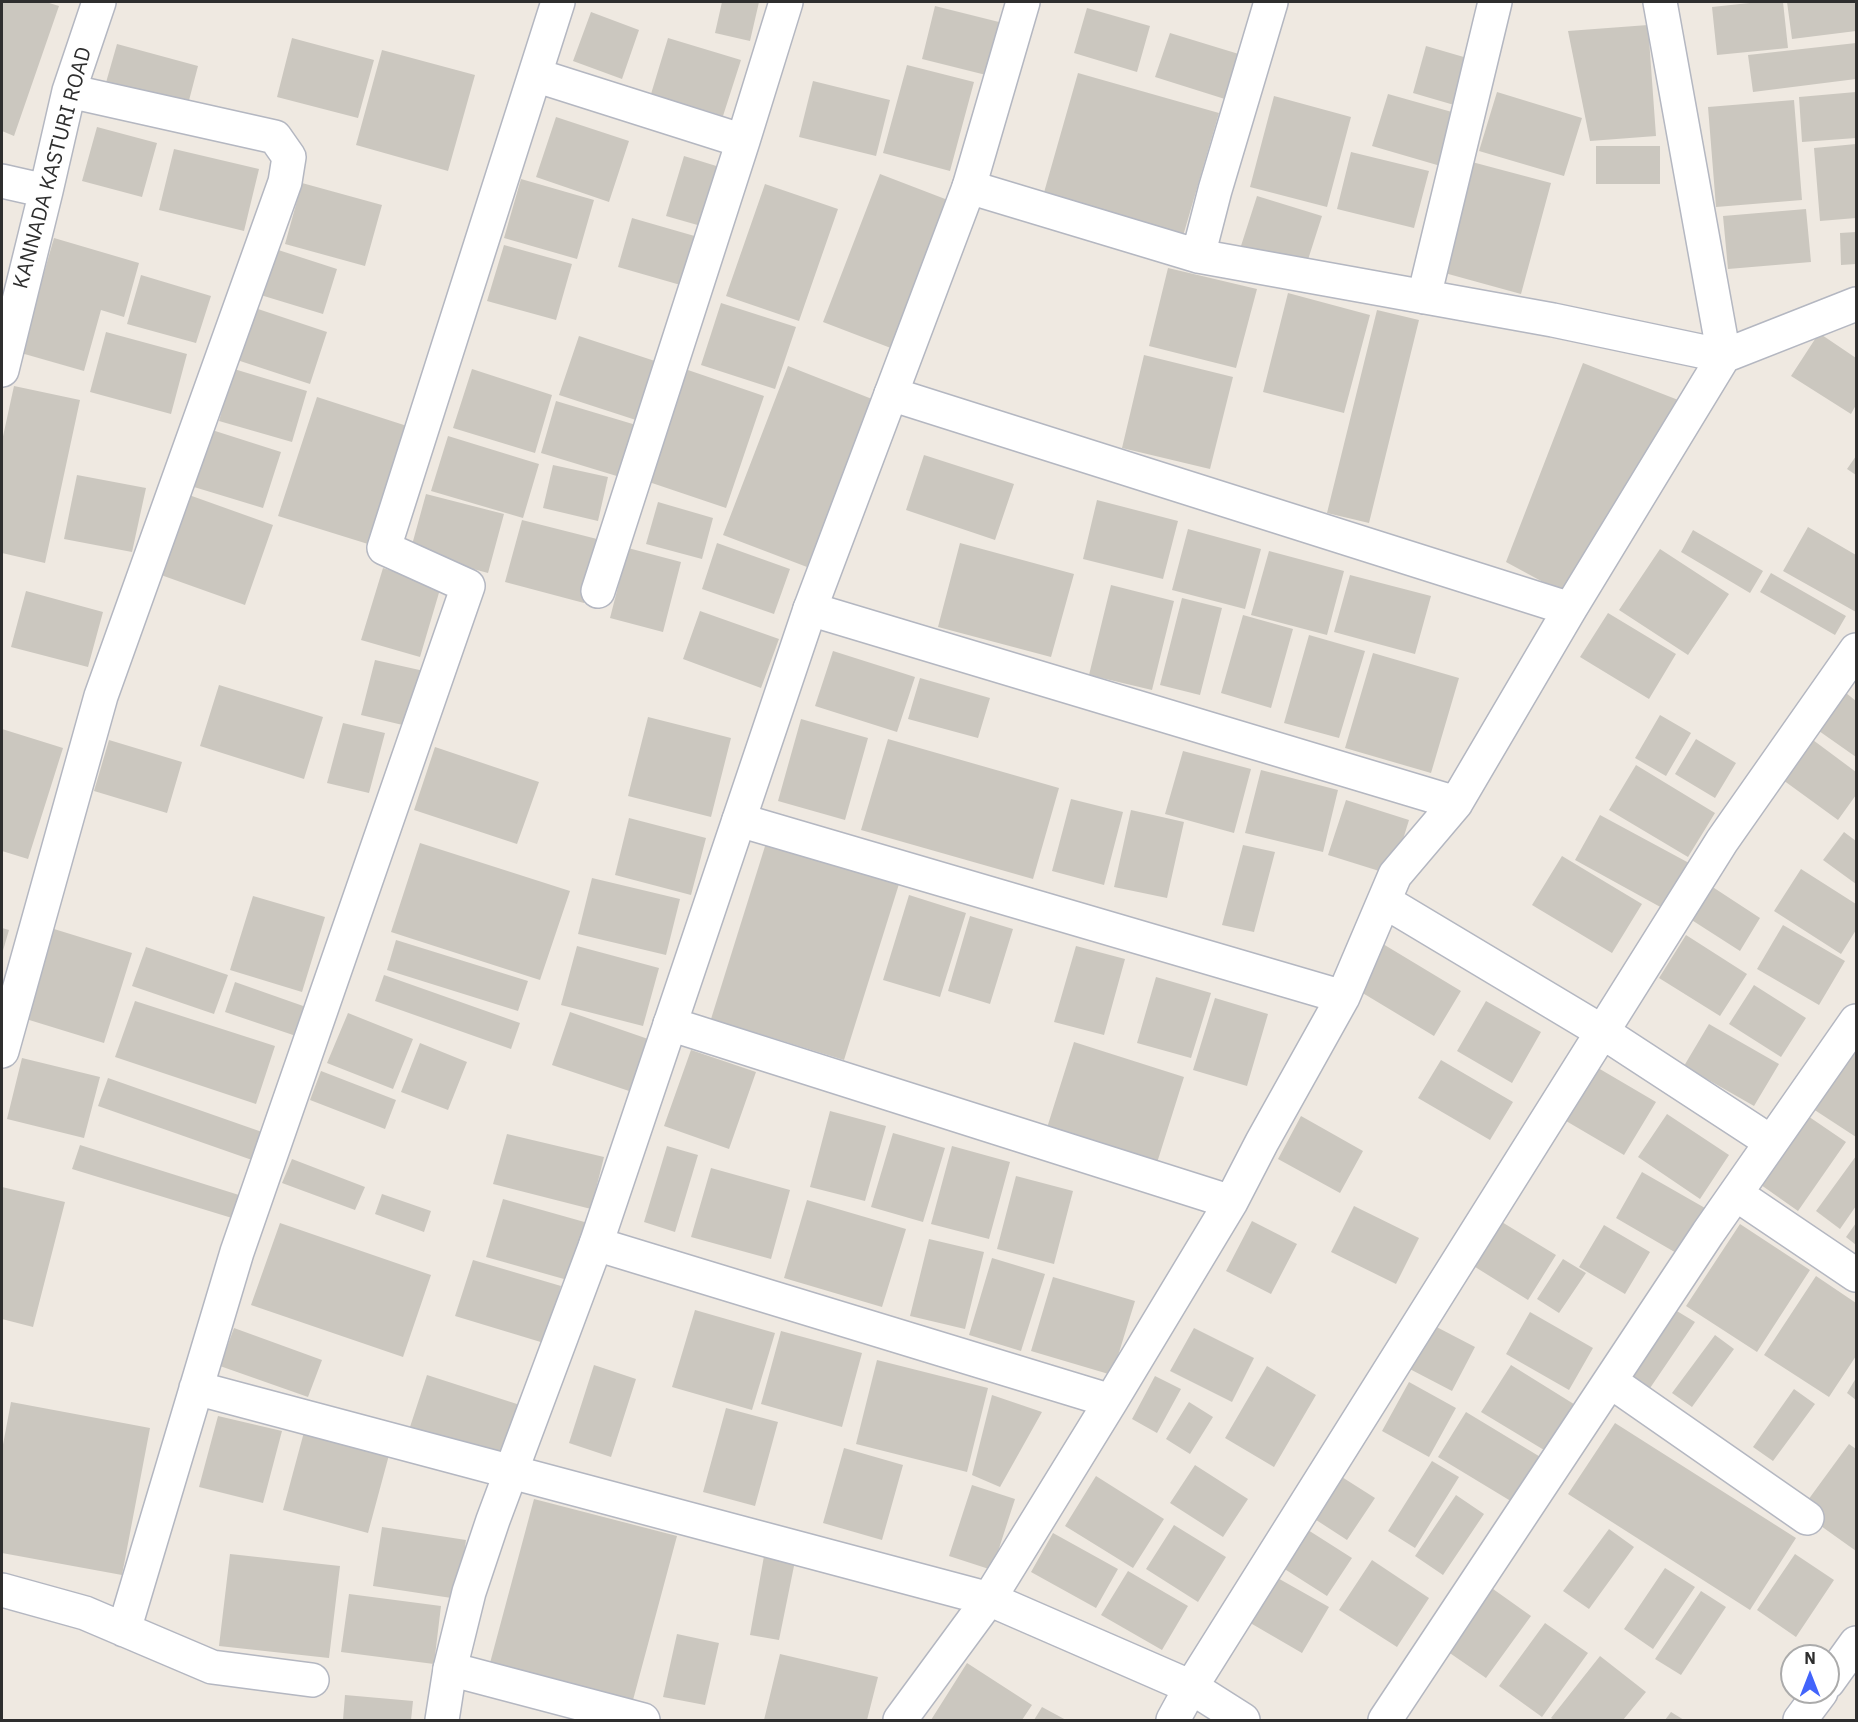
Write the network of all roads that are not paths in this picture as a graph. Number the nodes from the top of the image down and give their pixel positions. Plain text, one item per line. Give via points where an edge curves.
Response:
1 (99, 2) edge
2 (558, 2) edge
3 (786, 2) edge
4 (1023, 2) edge
5 (1271, 2) edge
6 (1495, 2) edge
7 (1660, 2) edge
8 (535, 75) junction
9 (69, 91) junction
10 (743, 141) junction
11 (2, 181) edge
12 (969, 187) junction
13 (46, 191) junction
14 (1198, 256) junction
15 (1424, 297) junction
16 (1857, 304) edge
17 (1724, 356) junction
18 (2, 370) edge
19 (891, 394) junction
20 (597, 591) dead end
21 (810, 609) junction
22 (1570, 609) junction
23 (1857, 650) edge
24 (1456, 803) junction
25 (739, 820) junction
26 (1384, 901) junction
27 (1343, 997) junction
28 (1857, 1021) edge
29 (670, 1024) junction
30 (1601, 1031) junction
31 (2, 1051) edge
32 (1771, 1142) junction
33 (1736, 1194) junction
34 (1231, 1202) junction
35 (596, 1244) junction
36 (1857, 1275) edge
37 (1610, 1381) junction
38 (196, 1388) junction
39 (1111, 1401) junction
40 (510, 1473) junction
41 (1807, 1518) dead end
42 (2, 1590) edge
43 (989, 1599) junction
44 (124, 1630) junction
45 (1857, 1643) edge
46 (1840, 1666) edge
47 (450, 1669) junction
48 (312, 1680) dead end
49 (1191, 1687) junction
50 (1812, 1704) edge
51 (442, 1720) edge
52 (643, 1720) edge
53 (900, 1720) edge
54 (1173, 1720) edge
55 (1243, 1720) edge
56 (1385, 1720) edge
57 (1800, 1720) edge

1 - 9 street, KANNADA KASTURI ROAD
2 - 8 street
3 - 10 street
4 - 12 street
5 - 14 street
6 - 15 street
7 - 17 street
8 - 10 street
8 - 38 street via 384,548 468,586 237,1252
9 - 13 street, KANNADA KASTURI ROAD
9 - 31 street via 275,137 289,157 285,182 101,696
10 - 20 street
11 - 13 street
12 - 14 street
12 - 19 street
13 - 18 street, KANNADA KASTURI ROAD
14 - 15 street
15 - 17 street
16 - 17 street
17 - 22 street
19 - 21 street
19 - 22 street
21 - 24 street
21 - 25 street
22 - 24 street
23 - 30 street via 1722,841
24 - 26 street via 1395,875
25 - 27 street
25 - 29 street
26 - 27 street
26 - 30 street
27 - 34 street
28 - 32 street
29 - 34 street
29 - 35 street
30 - 32 street
30 - 49 street
32 - 33 street
33 - 36 street
33 - 37 street
34 - 39 street
35 - 39 street
35 - 40 street
37 - 41 street
37 - 56 street
38 - 40 street
38 - 44 street
39 - 43 street
40 - 43 street
40 - 47 street via 469,1592
42 - 44 street via 85,1614
43 - 49 street
43 - 53 street
44 - 48 street via 212,1666
45 - 46 street
47 - 51 street
47 - 52 street
49 - 54 street
49 - 55 street
50 - 57 street

